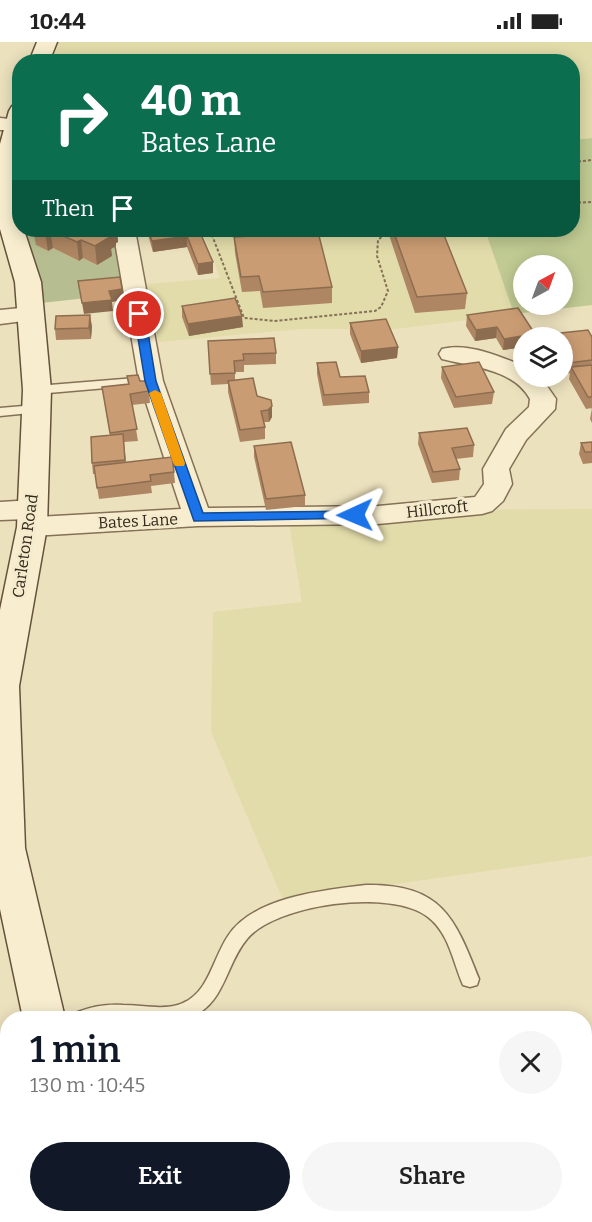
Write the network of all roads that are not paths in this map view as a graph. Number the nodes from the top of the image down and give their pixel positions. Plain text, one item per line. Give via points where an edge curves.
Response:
1 (11, 120) edge
2 (8, 204) edge
3 (12, 220) edge
4 (16, 237) edge
5 (125, 237) edge
6 (30, 314) junction
7 (0, 317) edge
8 (452, 354) dead end
9 (513, 372) edge
10 (151, 381) junction
11 (537, 387) edge
12 (36, 399) junction
13 (0, 412) edge
14 (0, 511) edge
15 (32, 518) junction
16 (198, 518) junction
17 (470, 980) dead end
18 (42, 1011) edge
19 (187, 1011) edge

1 - 2 street, Carleton Road via 2,178
2 - 3 street, Carleton Road
4 - 6 street, Carleton Road via 28,282
5 - 10 street, Bates Lane
6 - 7 street
6 - 12 street, Carleton Road
8 - 9 street, Hillcroft via 484,360
10 - 12 lane
10 - 16 street, Bates Lane
11 - 16 street, Hillcroft via 543,399 542,409 515,435 496,469 498,484 493,495 482,505 378,515
12 - 13 lane
12 - 15 street, Carleton Road
14 - 15 street, Bates Lane
15 - 16 street, Bates Lane
15 - 18 street, Carleton Road via 2,686 6,848
17 - 19 lane via 450,929 436,912 417,901 371,892 298,904 254,921 240,933 209,992

